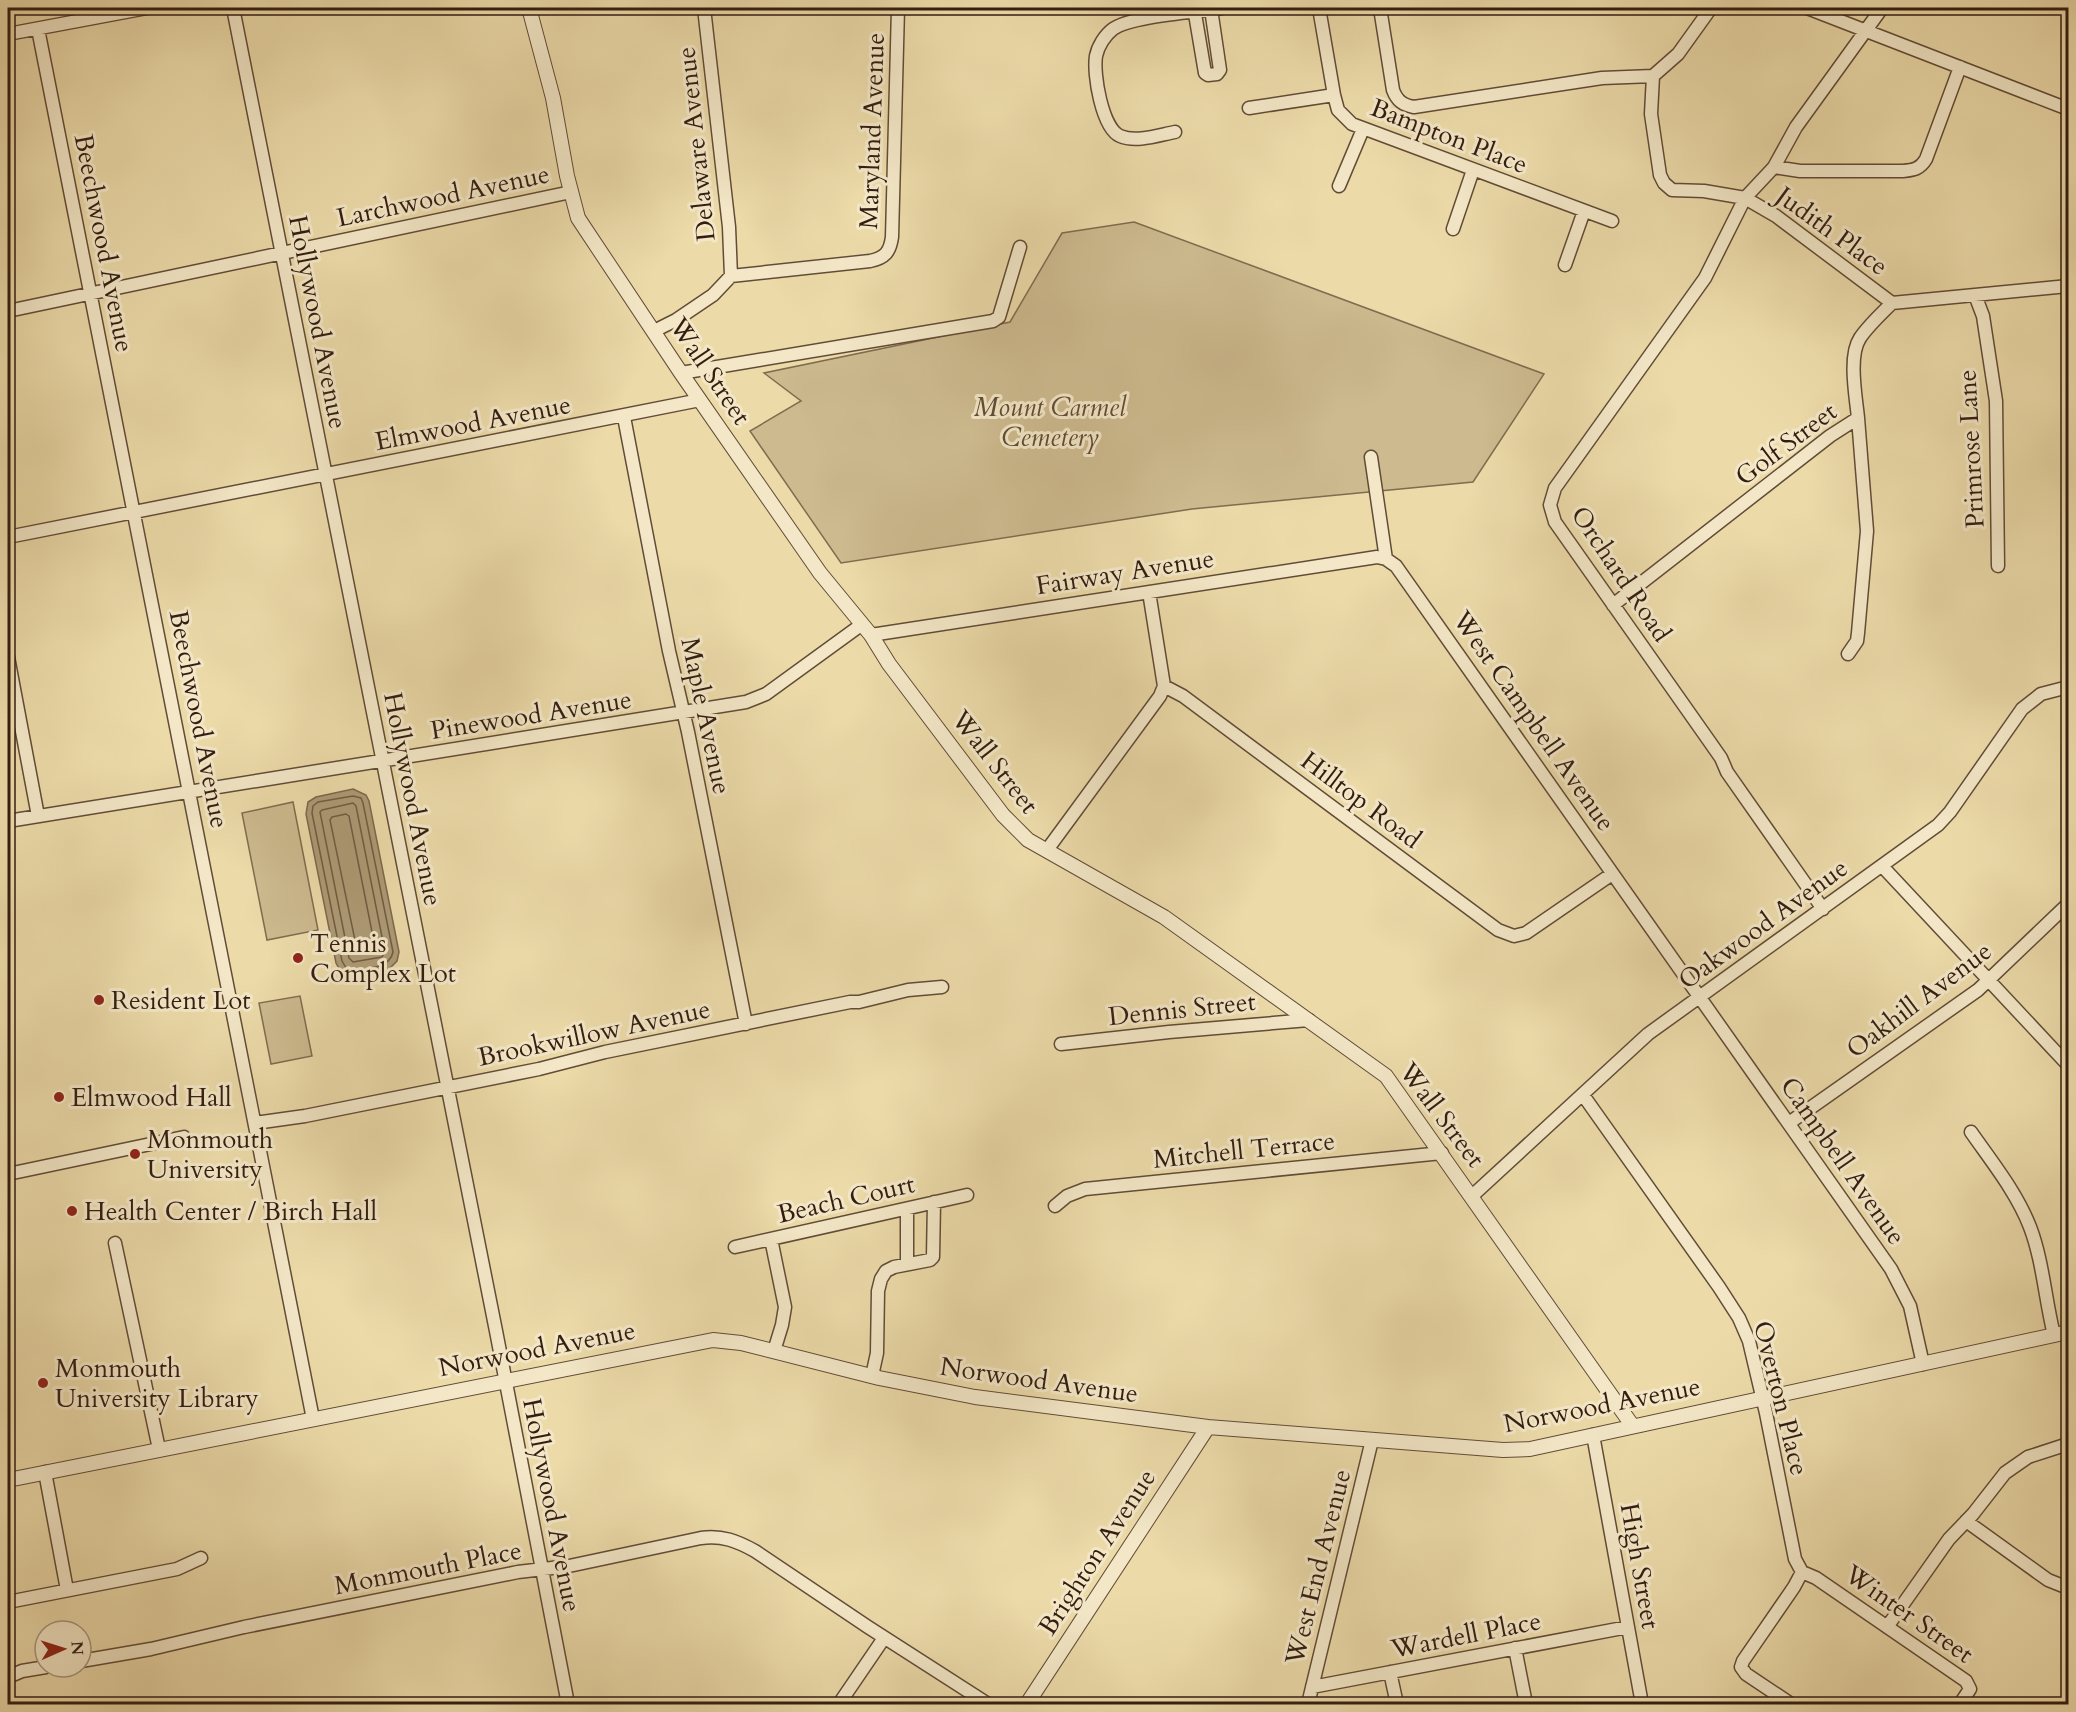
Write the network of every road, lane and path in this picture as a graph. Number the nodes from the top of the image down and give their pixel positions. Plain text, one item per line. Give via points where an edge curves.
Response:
1 (147, 8) edge
2 (233, 8) edge
3 (530, 8) edge
4 (704, 8) edge
5 (898, 8) edge
6 (1216, 8) edge
7 (1318, 8) edge
8 (1380, 8) edge
9 (1711, 8) edge
10 (1807, 8) edge
11 (1882, 8) edge
12 (1194, 10) edge
13 (38, 29) junction
14 (1866, 30) junction
15 (8, 34) edge
16 (1960, 67) junction
17 (1653, 76) junction
18 (1334, 95) junction
19 (1250, 108) dead end
20 (2068, 109) edge
21 (1363, 129) junction
22 (1175, 132) dead end
23 (1774, 167) junction
24 (1473, 170) junction
25 (1339, 186) dead end
26 (571, 192) junction
27 (1745, 198) junction
28 (1584, 211) junction
29 (1612, 221) dead end
30 (1453, 229) dead end
31 (1020, 247) dead end
32 (282, 253) junction
33 (1565, 266) dead end
34 (731, 276) junction
35 (2068, 286) edge
36 (91, 293) junction
37 (1975, 295) junction
38 (1892, 303) junction
39 (8, 311) edge
40 (654, 331) junction
41 (681, 373) junction
42 (700, 400) junction
43 (624, 417) junction
44 (1858, 418) junction
45 (1371, 457) dead end
46 (326, 475) junction
47 (135, 512) junction
48 (8, 537) edge
49 (1386, 559) junction
50 (1998, 566) dead end
51 (1149, 592) junction
52 (1613, 605) junction
53 (861, 625) junction
54 (871, 635) junction
55 (1848, 654) dead end
56 (8, 657) edge
57 (1164, 686) junction
58 (2068, 687) edge
59 (683, 713) junction
60 (382, 761) junction
61 (190, 792) junction
62 (38, 816) junction
63 (8, 821) edge
64 (1047, 850) junction
65 (1882, 866) junction
66 (1612, 874) junction
67 (2068, 904) edge
68 (1823, 909) junction
69 (1989, 980) junction
70 (942, 987) dead end
71 (1700, 996) junction
72 (1309, 1020) junction
73 (746, 1024) junction
74 (1061, 1044) dead end
75 (2068, 1065) edge
76 (447, 1088) junction
77 (1583, 1095) junction
78 (255, 1123) junction
79 (1789, 1123) junction
80 (1971, 1132) dead end
81 (184, 1137) dead end
82 (1442, 1154) junction
83 (8, 1174) edge
84 (967, 1195) dead end
85 (1472, 1196) junction
86 (934, 1202) junction
87 (1055, 1206) dead end
88 (907, 1209) junction
89 (771, 1239) junction
90 (115, 1243) dead end
91 (735, 1247) dead end
92 (907, 1264) junction
93 (2068, 1332) edge
94 (2054, 1335) junction
95 (774, 1351) junction
96 (1923, 1364) junction
97 (872, 1376) junction
98 (505, 1380) junction
99 (1762, 1399) junction
100 (313, 1419) junction
101 (1632, 1425) junction
102 (1208, 1427) junction
103 (1593, 1435) junction
104 (1372, 1440) junction
105 (2068, 1444) edge
106 (159, 1449) junction
107 (45, 1472) junction
108 (8, 1480) edge
109 (1966, 1521) junction
110 (201, 1558) dead end
111 (542, 1569) junction
112 (1802, 1572) junction
113 (2068, 1586) edge
114 (68, 1590) junction
115 (8, 1602) edge
116 (1628, 1627) junction
117 (1887, 1627) junction
118 (884, 1638) junction
119 (1515, 1648) junction
120 (93, 1659) edge
121 (33, 1669) edge
122 (1390, 1672) junction
123 (8, 1677) edge
124 (1312, 1687) junction
125 (568, 1704) edge
126 (839, 1704) edge
127 (988, 1704) edge
128 (1027, 1704) edge
129 (1308, 1704) edge
130 (1397, 1704) edge
131 (1526, 1704) edge
132 (1642, 1704) edge
133 (1791, 1704) edge
134 (1960, 1704) edge

1 - 13 street
2 - 32 street, Hollywood Avenue
3 - 26 street, Wall Street
4 - 34 street, Delaware Avenue
5 - 34 street, Maryland Avenue via 889,251 870,261
6 - 12 street
6 - 12 street via 1220,70 1208,75 1204,73
7 - 18 street, Bampton Place
8 - 17 street, Bampton Place via 1395,97 1414,107 1602,78
9 - 17 street via 1678,54
10 - 14 street
11 - 14 street, Orchard Road
12 - 22 street via 1122,24 1107,35 1096,57 1102,110 1114,132 1133,139
13 - 15 street
13 - 36 street, Beechwood Avenue
14 - 16 street
14 - 23 street, Orchard Road via 1796,127
16 - 20 street
16 - 23 street via 1926,159 1915,170 1800,171
17 - 27 street via 1651,114 1664,183 1677,191
18 - 19 street
18 - 21 street, Bampton Place via 1345,119
21 - 24 street, Bampton Place
21 - 25 street
23 - 27 street, Orchard Road
24 - 28 street, Bampton Place
24 - 30 street
26 - 32 street, Larchwood Avenue
26 - 40 street, Wall Street via 578,218
27 - 38 street, Judith Place via 1776,216
27 - 52 street, Orchard Road via 1704,278 1552,495 1555,522
28 - 29 street, Bampton Place
28 - 33 street
31 - 41 street via 999,317 993,321
32 - 36 street, Larchwood Avenue
32 - 46 street, Hollywood Avenue
34 - 40 street via 713,295
35 - 37 street
36 - 39 street, Larchwood Avenue
36 - 47 street, Beechwood Avenue
37 - 38 street
37 - 50 street, Primrose Lane via 1983,316 1996,401
38 - 44 street, Golf Street via 1856,347
40 - 41 street, Wall Street
41 - 42 street, Wall Street
42 - 43 street, Elmwood Avenue
42 - 53 street, Wall Street via 820,573
43 - 46 street, Elmwood Avenue
43 - 59 street, Maple Avenue
44 - 52 street, Golf Street
44 - 55 street via 1867,544 1857,641
45 - 49 street
46 - 47 street, Elmwood Avenue
46 - 60 street, Hollywood Avenue
47 - 48 street, Elmwood Avenue
47 - 61 street, Beechwood Avenue
49 - 51 street, Fairway Avenue via 1377,557
49 - 66 street, West Campbell Avenue via 1396,566
51 - 54 street, Fairway Avenue
51 - 57 street
52 - 68 street, Orchard Road
53 - 54 street, Wall Street
53 - 59 street, Pinewood Avenue via 762,696
54 - 64 street, Wall Street via 1003,815 1022,836
56 - 62 street
57 - 64 street
57 - 66 street, Hilltop Road via 1183,696 1502,933 1526,933
58 - 65 street, Oakwood Avenue via 2051,690 2030,701 2016,715 1944,820
59 - 60 street, Pinewood Avenue
59 - 73 street, Maple Avenue
60 - 61 street, Pinewood Avenue
60 - 76 street, Hollywood Avenue
61 - 62 street, Pinewood Avenue
61 - 78 street, Beechwood Avenue
62 - 63 street, Pinewood Avenue
64 - 72 street, Wall Street via 1164,917
65 - 68 street, Oakwood Avenue
65 - 69 street
66 - 71 street, West Campbell Avenue
67 - 69 street, Oakhill Avenue
68 - 71 street, Oakwood Avenue
69 - 75 street
69 - 79 street, Oakhill Avenue
70 - 73 street, Brookwillow Avenue via 908,990
71 - 77 street, Oakwood Avenue via 1648,1034
71 - 79 street, Campbell Avenue
72 - 74 street, Dennis Street
72 - 82 street, Wall Street via 1386,1076
73 - 76 street, Brookwillow Avenue
76 - 78 street, Brookwillow Avenue
76 - 98 street, Hollywood Avenue
77 - 85 street, Oakwood Avenue
77 - 99 street, Overton Place via 1739,1318 1749,1341
78 - 100 street, Beechwood Avenue
79 - 96 street, Campbell Avenue via 1900,1284 1910,1306
80 - 94 street via 2029,1224
81 - 83 street
82 - 85 street, Wall Street
82 - 87 street, Mitchell Terrace via 1085,1189 1066,1196
84 - 86 street, Beach Court
85 - 101 street, Wall Street
86 - 88 street, Beach Court
86 - 92 street via 933,1257
88 - 89 street, Beach Court
88 - 92 street
89 - 91 street, Beach Court
89 - 95 street via 785,1307
90 - 106 street
92 - 97 street via 886,1271 879,1285 877,1353
93 - 94 street, Norwood Avenue
94 - 96 street, Norwood Avenue
95 - 97 street, Norwood Avenue
95 - 98 street, Norwood Avenue via 713,1340
96 - 99 street, Norwood Avenue
97 - 102 street, Norwood Avenue via 975,1397
98 - 100 street, Norwood Avenue
98 - 111 street, Hollywood Avenue
99 - 101 street, Norwood Avenue
99 - 112 street, Overton Place via 1795,1559
100 - 106 street, Norwood Avenue
101 - 103 street, Norwood Avenue
102 - 104 street, Norwood Avenue
102 - 128 street, Brighton Avenue
103 - 104 street, Norwood Avenue via 1530,1449 1503,1450
103 - 116 street, High Street
104 - 124 street, West End Avenue
105 - 109 street via 2013,1466
106 - 107 street, Norwood Avenue
107 - 108 street, Norwood Avenue
107 - 114 street
109 - 113 street via 2048,1580
109 - 117 street
110 - 114 street via 177,1569
111 - 118 street, Monmouth Place via 718,1536 755,1551
111 - 120 street, Monmouth Place
111 - 125 street, Hollywood Avenue
112 - 117 street, Winter Street
112 - 133 street via 1742,1667 1746,1674
114 - 115 street
116 - 119 street, Wardell Place
116 - 132 street, High Street
117 - 134 street, Winter Street via 1966,1681 1970,1689
118 - 126 street
118 - 127 street, Monmouth Place
119 - 122 street, Wardell Place
119 - 131 street
121 - 123 street
122 - 124 street, Wardell Place
122 - 130 street
124 - 129 street, West End Avenue

